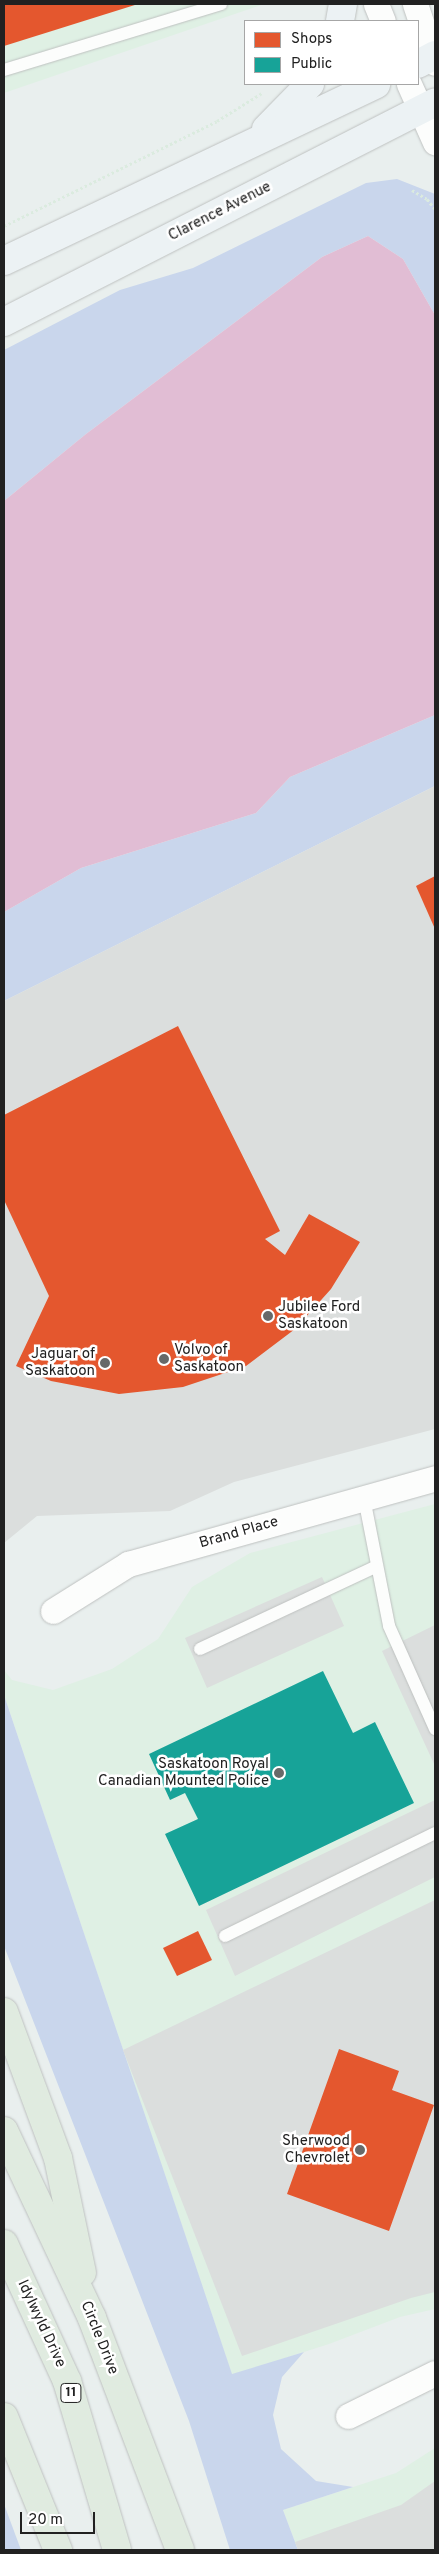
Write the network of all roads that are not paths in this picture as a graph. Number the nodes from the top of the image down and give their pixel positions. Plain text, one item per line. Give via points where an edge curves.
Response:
1 (221, 4) edge
2 (343, 4) edge
3 (376, 4) edge
4 (415, 4) edge
5 (340, 20) edge
6 (383, 20) edge
7 (430, 59) edge
8 (4, 70) edge
9 (309, 85) edge
10 (374, 85) edge
11 (410, 85) edge
12 (427, 106) edge
13 (435, 142) edge
14 (252, 143) junction
15 (4, 260) edge
16 (4, 322) edge
17 (435, 1478) edge
18 (364, 1498) junction
19 (377, 1566) junction
20 (53, 1610) dead end
21 (200, 1649) dead end
22 (435, 1730) edge
23 (435, 1833) edge
24 (225, 1936) dead end
25 (4, 2012) edge
26 (4, 2131) edge
27 (4, 2244) edge
28 (92, 2318) junction
29 (435, 2373) edge
30 (348, 2416) dead end
31 (4, 2417) edge
32 (4, 2429) edge
33 (20, 2459) junction
34 (58, 2550) edge
35 (117, 2550) edge
36 (180, 2550) edge

1 - 8 lane
2 - 5 main road
3 - 6 street
4 - 7 street
9 - 14 main road
10 - 14 main road
11 - 12 street
12 - 13 street
12 - 16 main road, Clarence Avenue
14 - 15 main road
17 - 18 street, Brand Place
18 - 19 lane
18 - 20 street, Brand Place via 128,1564
19 - 21 lane
19 - 22 lane via 389,1626
23 - 24 lane
25 - 28 highway via 58,2158
26 - 28 highway, Circle Drive
27 - 35 highway, Idylwyld Drive / 11 via 67,2381
28 - 36 highway, Circle Drive
29 - 30 street
31 - 33 highway
32 - 33 highway
33 - 34 highway

